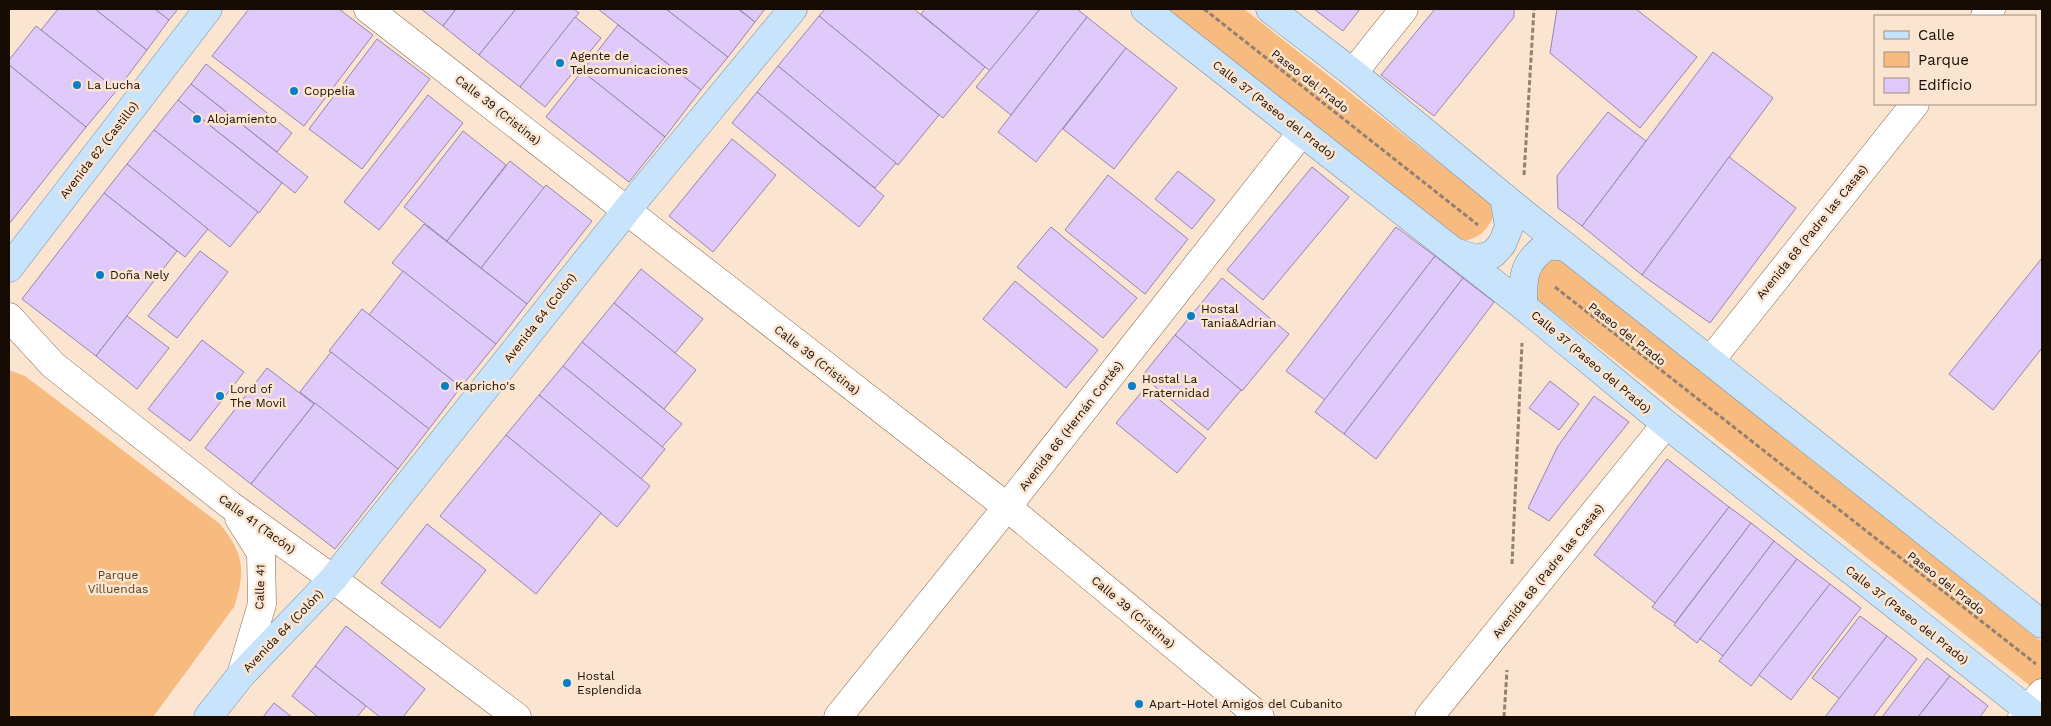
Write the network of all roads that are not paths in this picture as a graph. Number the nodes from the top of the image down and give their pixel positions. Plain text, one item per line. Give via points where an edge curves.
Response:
1 (208, 9) edge
2 (368, 9) edge
3 (792, 9) edge
4 (1145, 9) edge
5 (1270, 9) edge
6 (1404, 9) edge
7 (1353, 73) junction
8 (1914, 105) edge
9 (1302, 132) junction
10 (1513, 205) junction
11 (626, 211) junction
12 (1566, 247) junction
13 (1452, 251) junction
14 (9, 268) edge
15 (1523, 306) junction
16 (9, 317) edge
17 (9, 348) edge
18 (1710, 361) junction
19 (53, 365) junction
20 (1666, 424) junction
21 (230, 505) junction
22 (1007, 507) junction
23 (333, 579) junction
24 (2042, 624) edge
25 (241, 675) junction
26 (2032, 709) edge
27 (208, 717) edge
28 (517, 717) edge
29 (838, 717) edge
30 (1260, 717) edge
31 (1429, 717) edge

1 - 14 main road, Avenida 62 (Castillo)
2 - 11 street, Calle 39 (Cristina)
3 - 11 main road, Avenida 64 (Colón)
4 - 9 main road, Calle 37 (Paseo del Prado)
5 - 7 main road
6 - 7 street
7 - 10 main road
8 - 18 street, Avenida 68 (Padre las Casas)
9 - 13 main road, Calle 37 (Paseo del Prado)
9 - 22 street, Avenida 66 (Hernán Cortés)
10 - 12 main road
10 - 13 main road via 1509,227 1502,244 1493,254 1477,259
11 - 22 street, Calle 39 (Cristina)
11 - 23 main road, Avenida 64 (Colón)
12 - 15 main road via 1548,245 1535,254 1523,279
12 - 18 main road
13 - 15 main road, Calle 37 (Paseo del Prado)
15 - 20 main road, Calle 37 (Paseo del Prado)
16 - 19 street, Calle 41 (Tacón)
17 - 19 street
18 - 24 main road
19 - 21 street, Calle 41 (Tacón)
20 - 26 main road, Calle 37 (Paseo del Prado)
20 - 31 street, Avenida 68 (Padre las Casas)
21 - 23 street, Calle 41 (Tacón)
21 - 25 street, Calle 41 via 261,553 262,604
22 - 29 street, Avenida 66 (Hernán Cortés)
22 - 30 street, Calle 39 (Cristina)
23 - 25 main road, Avenida 64 (Colón)
23 - 28 street, Calle 41 (Tacón)
25 - 27 main road, Avenida 64 (Colón)

